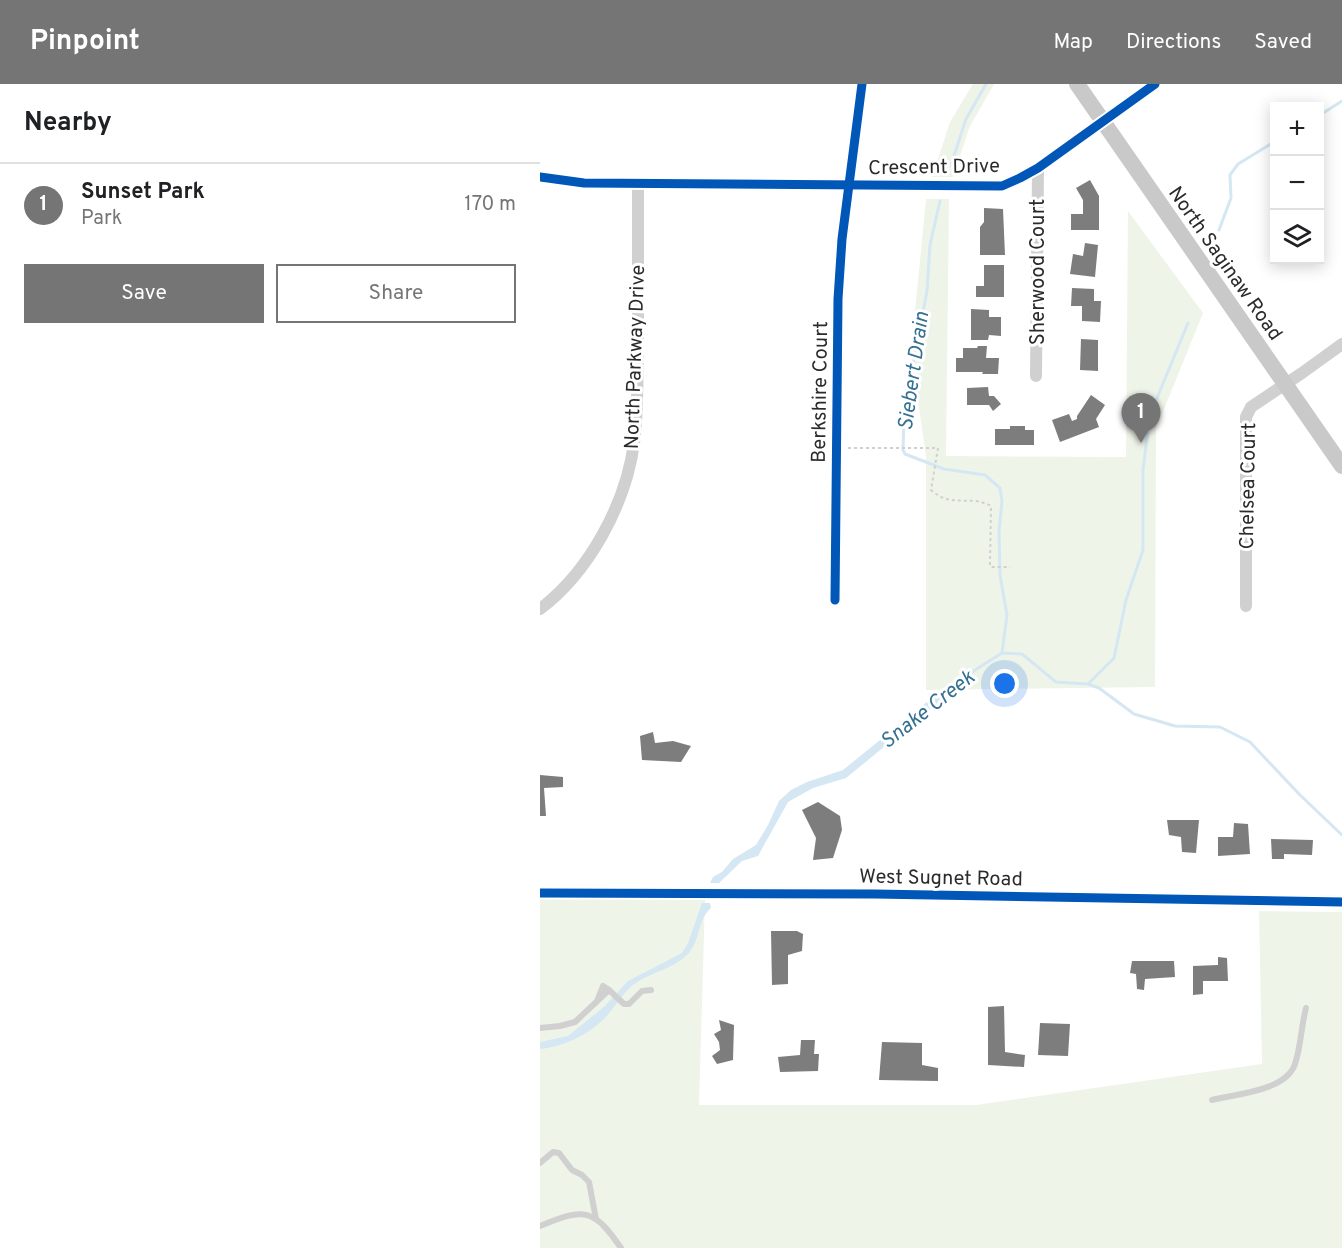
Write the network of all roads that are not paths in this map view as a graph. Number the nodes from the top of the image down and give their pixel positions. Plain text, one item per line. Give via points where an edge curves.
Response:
1 (862, 84) edge
2 (1077, 84) edge
3 (1155, 84) edge
4 (1102, 122) junction
5 (1038, 168) junction
6 (540, 177) edge
7 (638, 183) junction
8 (849, 185) junction
9 (1342, 344) edge
10 (1036, 376) dead end
11 (1285, 384) junction
12 (1342, 466) edge
13 (835, 600) dead end
14 (1246, 606) dead end
15 (540, 609) edge
16 (540, 893) edge
17 (1342, 902) edge
18 (651, 990) dead end
19 (1306, 1008) dead end
20 (540, 1028) edge
21 (1212, 1100) dead end
22 (540, 1163) edge
23 (596, 1219) junction
24 (540, 1226) edge
25 (621, 1248) edge

1 - 8 street, Berkshire Court
2 - 4 main road, North Saginaw Road
3 - 4 street, Crescent Drive
4 - 5 street, Crescent Drive
4 - 11 main road, North Saginaw Road
5 - 8 street, Crescent Drive via 1002,186
5 - 10 street, Sherwood Court
6 - 7 street, Crescent Drive via 584,183
7 - 8 street, Crescent Drive
7 - 15 street, North Parkway Drive via 634,444 618,505 592,551 558,596
8 - 13 street, Berkshire Court via 838,299
9 - 11 street, Chelsea Court
11 - 12 main road, North Saginaw Road
11 - 14 street, Chelsea Court via 1251,407 1246,417
16 - 17 street, West Sugnet Road
18 - 20 lane via 642,991 629,1004 603,986 597,1001 575,1022
19 - 21 lane via 1294,1071 1274,1085
22 - 23 lane via 553,1152 559,1153 582,1175 592,1190
23 - 24 lane via 570,1214
23 - 25 lane

